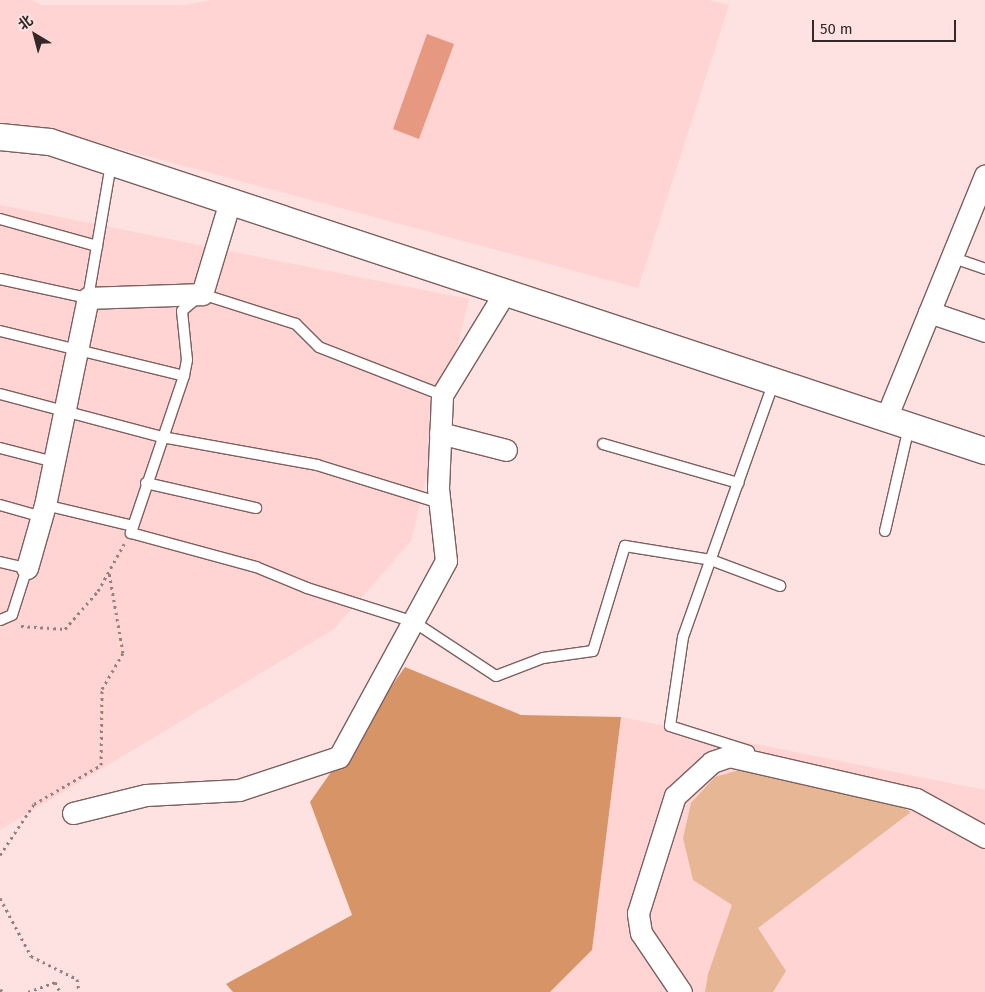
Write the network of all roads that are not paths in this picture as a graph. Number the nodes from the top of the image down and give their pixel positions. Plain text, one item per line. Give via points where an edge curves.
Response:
1 (0, 137) edge
2 (111, 162) junction
3 (985, 175) edge
4 (230, 202) junction
5 (979, 206) edge
6 (0, 219) edge
7 (97, 246) junction
8 (951, 258) junction
9 (985, 269) edge
10 (0, 279) edge
11 (505, 292) junction
12 (202, 294) junction
13 (88, 298) junction
14 (929, 312) junction
15 (0, 331) edge
16 (985, 331) edge
17 (78, 350) junction
18 (184, 376) junction
19 (775, 381) junction
20 (0, 394) edge
21 (442, 395) junction
22 (65, 412) junction
23 (898, 422) junction
24 (440, 433) junction
25 (162, 437) junction
26 (603, 444) dead end
27 (0, 448) edge
28 (506, 450) dead end
29 (985, 451) edge
30 (54, 462) junction
31 (146, 483) junction
32 (738, 483) junction
33 (440, 503) junction
34 (0, 505) edge
35 (256, 508) dead end
36 (44, 511) junction
37 (132, 530) junction
38 (885, 532) dead end
39 (711, 560) junction
40 (0, 562) edge
41 (27, 568) junction
42 (780, 586) dead end
43 (0, 620) edge
44 (414, 622) junction
45 (768, 757) dead end
46 (73, 813) dead end
47 (985, 837) edge
48 (681, 992) edge

1 - 2 street via 50,142
2 - 4 street
2 - 7 lane
3 - 5 street
4 - 11 street
4 - 12 street
5 - 8 street
6 - 7 lane
7 - 13 lane
8 - 9 lane
8 - 14 street
10 - 13 lane
11 - 19 street
11 - 21 street
12 - 13 street
12 - 18 lane via 182,311 187,360
12 - 21 lane via 296,324 319,347
13 - 17 street
14 - 16 street
14 - 23 street
15 - 17 lane
17 - 18 lane
17 - 22 street
18 - 25 lane
19 - 23 street
19 - 32 lane
20 - 22 lane
21 - 24 street
22 - 25 lane
22 - 30 street
23 - 29 street
23 - 38 lane
24 - 28 street
24 - 33 street
25 - 31 lane
25 - 33 lane via 317,465
26 - 32 lane
27 - 30 lane
30 - 36 street
31 - 35 lane
31 - 37 lane
32 - 39 lane
33 - 44 street via 446,561
34 - 36 lane
36 - 37 lane
36 - 41 street
37 - 44 lane via 256,566 307,588
39 - 42 lane
39 - 44 lane via 625,546 593,651 543,658 496,676
39 - 45 lane via 683,637 670,726
40 - 41 lane
41 - 43 lane via 12,615
44 - 46 street via 339,757 239,790 146,795
47 - 48 street via 916,799 729,756 712,762 674,796 638,913 641,933

